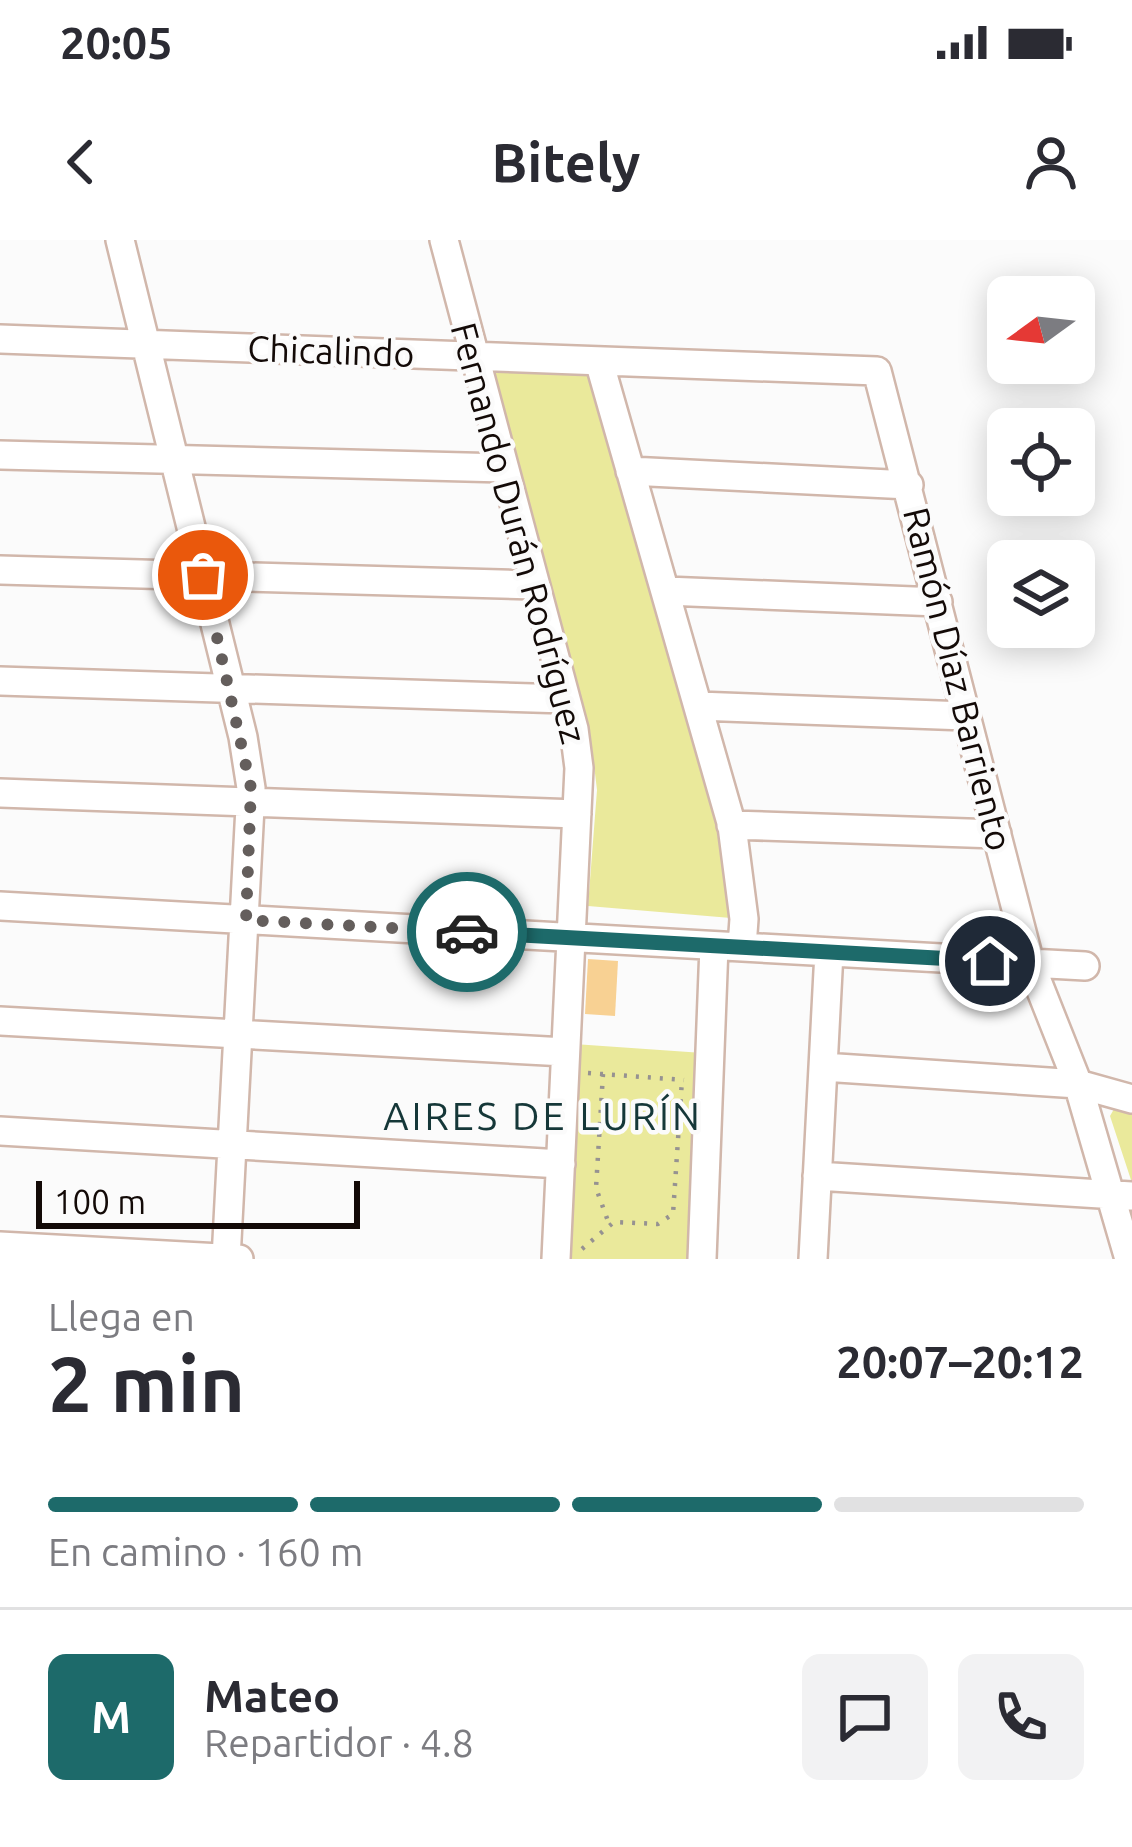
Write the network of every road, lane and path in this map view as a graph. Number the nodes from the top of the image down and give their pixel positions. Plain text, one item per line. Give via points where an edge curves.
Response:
1 (120, 240) edge
2 (444, 240) edge
3 (0, 339) edge
4 (146, 345) junction
5 (472, 356) junction
6 (599, 361) junction
7 (878, 371) joint
8 (0, 454) edge
9 (175, 458) junction
10 (504, 468) junction
11 (630, 471) junction
12 (909, 485) junction
13 (0, 571) edge
14 (203, 575) junction
15 (535, 585) junction
16 (666, 591) junction
17 (938, 602) junction
18 (0, 681) edge
19 (231, 688) junction
20 (566, 699) junction
21 (698, 706) junction
22 (967, 716) junction
23 (0, 794) edge
24 (250, 802) junction
25 (577, 814) junction
26 (731, 825) junction
27 (997, 834) junction
28 (0, 906) edge
29 (246, 920) junction
30 (572, 938) junction
31 (728, 946) junction
32 (829, 952) junction
33 (1030, 963) junction
34 (1085, 966) dead end
35 (0, 1021) edge
36 (239, 1034) junction
37 (565, 1062) junction
38 (823, 1067) junction
39 (603, 1074) junction
40 (696, 1081) junction
41 (1078, 1084) junction
42 (1132, 1099) edge
43 (0, 1131) edge
44 (232, 1145) junction
45 (560, 1164) junction
46 (817, 1176) junction
47 (1122, 1196) edge
48 (609, 1224) junction
49 (0, 1246) edge
50 (226, 1259) edge
51 (239, 1259) edge
52 (556, 1259) edge
53 (576, 1259) edge
54 (702, 1259) edge
55 (813, 1259) edge
56 (1129, 1259) edge

1 - 4 street
2 - 5 street, Fernando Durán Rodríguez
3 - 4 street, Chicalindo
4 - 5 street, Chicalindo
4 - 9 street
5 - 6 street, Chicalindo
5 - 10 street, Fernando Durán Rodríguez
6 - 7 street, Chicalindo
6 - 11 street
7 - 12 street, Ramón Díaz Barriento
8 - 9 street
9 - 10 street
9 - 14 street
10 - 15 street, Fernando Durán Rodríguez
11 - 12 street
11 - 16 street
12 - 17 street, Ramón Díaz Barriento
13 - 14 street
14 - 15 street
14 - 19 street
15 - 20 street, Fernando Durán Rodríguez
16 - 17 street
16 - 21 street
17 - 22 street, Ramón Díaz Barriento
18 - 19 street
19 - 20 street
19 - 24 street
20 - 25 street, Fernando Durán Rodríguez via 579,768
21 - 22 street
21 - 26 street
22 - 27 street, Ramón Díaz Barriento
23 - 24 street
24 - 25 street
24 - 29 street
25 - 30 street, Fernando Durán Rodríguez
26 - 27 street
26 - 31 street via 744,920
27 - 33 street, Ramón Díaz Barriento
28 - 29 street
29 - 30 street
29 - 36 street
30 - 31 street
30 - 37 street, Fernando Durán Rodríguez
31 - 32 street
31 - 40 street
32 - 33 street
32 - 38 street
33 - 34 street
33 - 41 street, Ramón Díaz Barriento
35 - 36 street
36 - 37 street
36 - 44 street
37 - 39 path
37 - 45 street, Fernando Durán Rodríguez
38 - 41 street
38 - 46 street
39 - 40 path
39 - 48 path via 596,1188
40 - 48 path via 673,1214 658,1224
40 - 54 street
41 - 42 street
41 - 47 street, Ramón Díaz Barriento
43 - 44 street
44 - 45 street
44 - 50 street
45 - 52 street, Fernando Durán Rodríguez
46 - 47 street
46 - 55 street
47 - 56 street, Ramón Díaz Barriento
48 - 53 path
49 - 50 street
50 - 51 street

